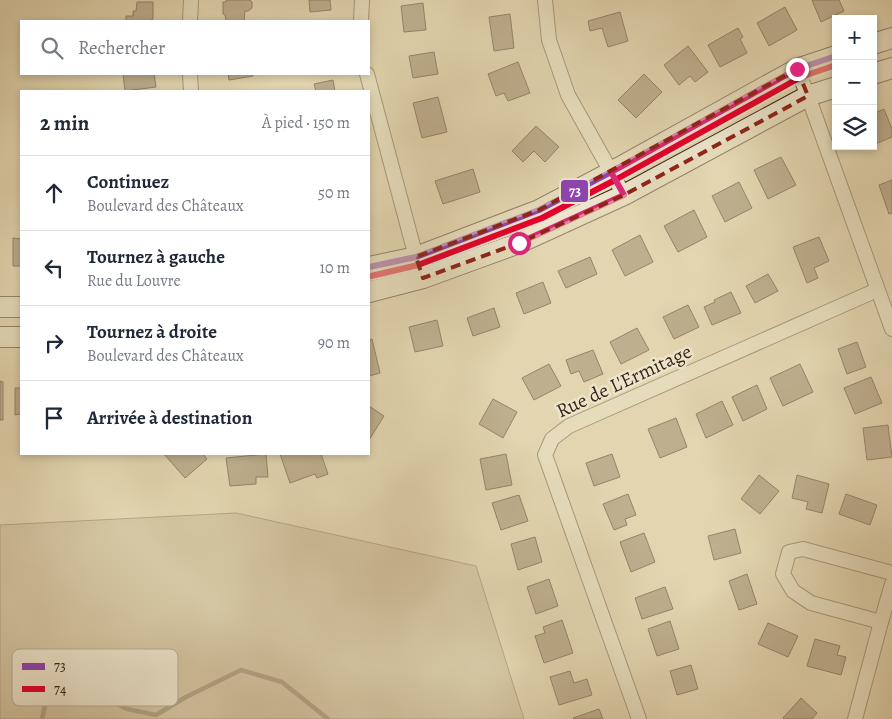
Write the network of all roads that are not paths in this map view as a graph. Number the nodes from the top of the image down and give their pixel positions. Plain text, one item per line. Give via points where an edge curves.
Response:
1 (191, 0) edge
2 (362, 0) edge
3 (544, 0) edge
4 (190, 20) edge
5 (361, 20) edge
6 (892, 38) edge
7 (877, 43) edge
8 (832, 57) edge
9 (892, 68) edge
10 (797, 69) junction
11 (877, 73) edge
12 (190, 75) edge
13 (367, 75) edge
14 (832, 88) edge
15 (191, 90) edge
16 (808, 96) junction
17 (611, 172) junction
18 (624, 195) junction
19 (416, 257) junction
20 (370, 267) edge
21 (423, 278) junction
22 (877, 290) junction
23 (370, 292) edge
24 (20, 306) edge
25 (0, 307) edge
26 (892, 330) edge
27 (0, 337) edge
28 (20, 337) edge
29 (892, 573) edge
30 (892, 584) edge
31 (880, 622) junction
32 (639, 719) edge
33 (855, 719) edge

1 - 4 street
2 - 5 street
3 - 17 street via 549,40 568,95
6 - 7 street
8 - 10 street
9 - 11 street
10 - 16 street
10 - 17 street
12 - 15 street
13 - 19 street
14 - 16 street
16 - 18 street
16 - 22 street
17 - 18 street
17 - 19 street via 538,210
18 - 21 street via 519,243
19 - 20 street
19 - 21 street
21 - 23 street
22 - 26 street
22 - 32 street, Rue de L'Ermitage via 569,426 552,439 545,455
24 - 25 street
27 - 28 street
29 - 31 street via 803,548 789,552 782,574 793,591 811,603
30 - 31 street
31 - 33 street

